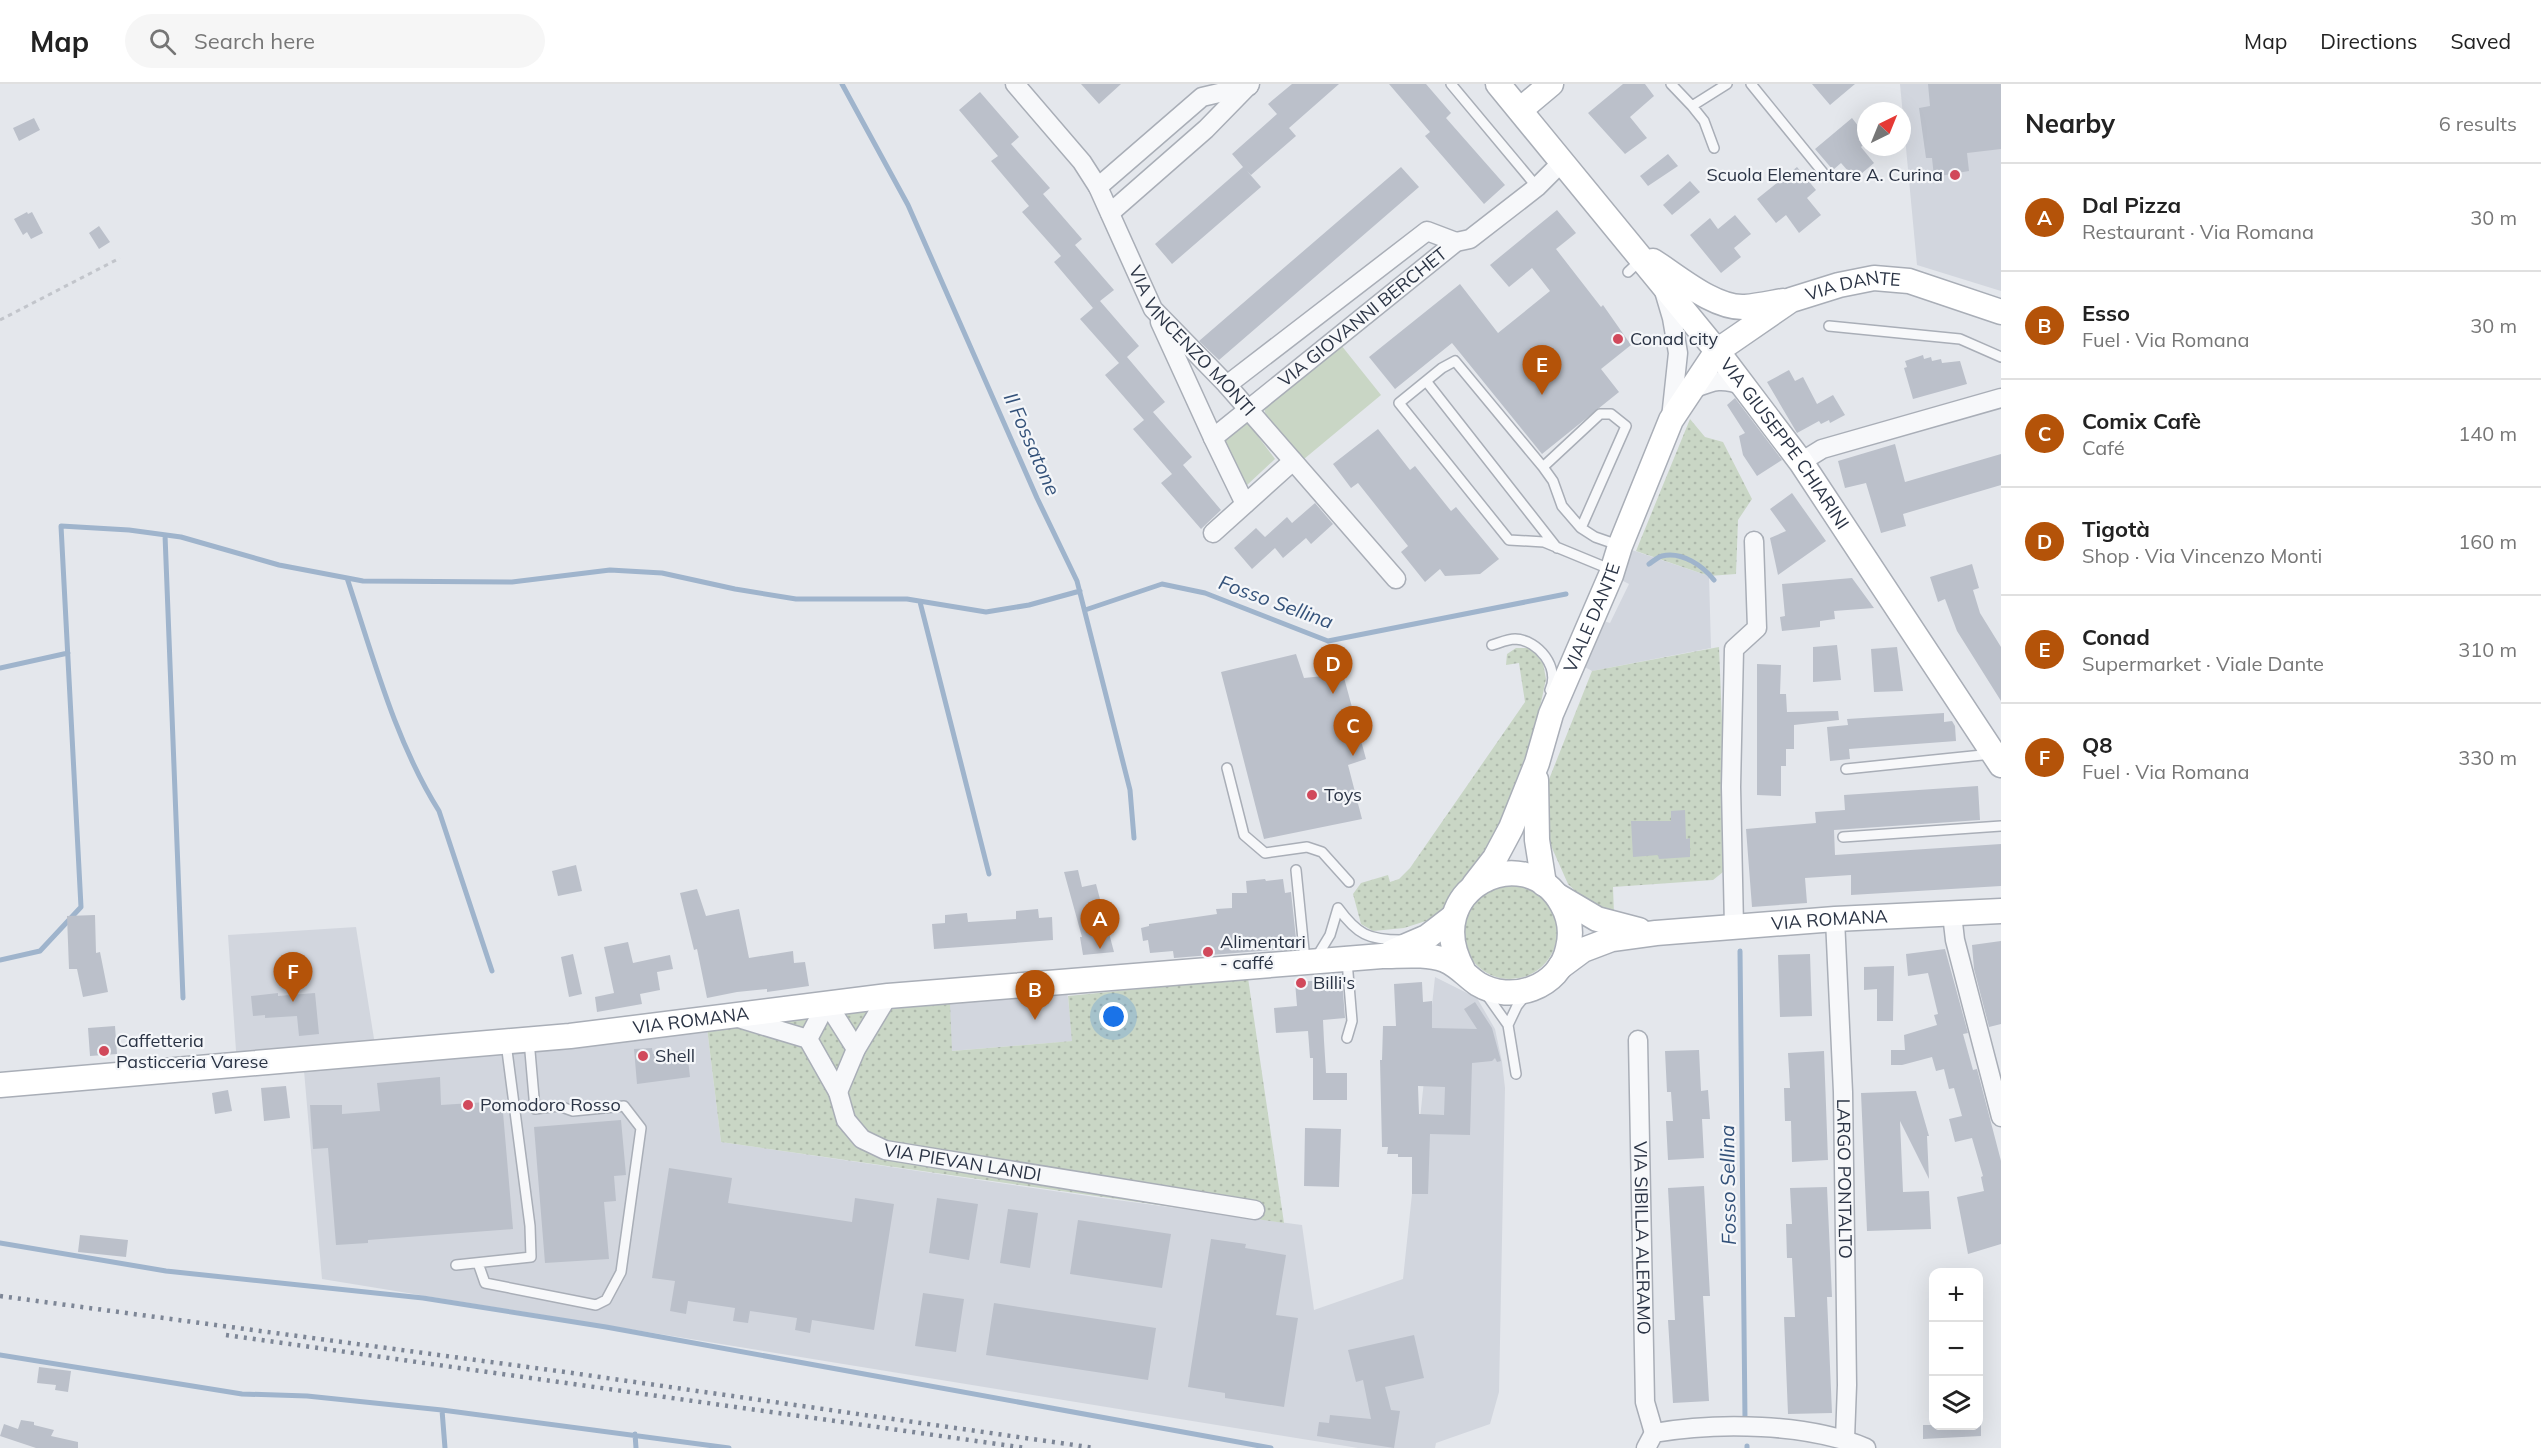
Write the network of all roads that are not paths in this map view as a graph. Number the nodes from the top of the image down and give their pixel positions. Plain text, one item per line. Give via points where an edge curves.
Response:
1 (1015, 84) edge
2 (1451, 84) edge
3 (1498, 84) edge
4 (1551, 84) edge
5 (1671, 84) edge
6 (1727, 84) edge
7 (1751, 84) edge
8 (1250, 85) edge
9 (1692, 106) junction
10 (1520, 110) junction
11 (1714, 148) dead end
12 (1562, 162) junction
13 (1825, 175) dead end
14 (1098, 187) junction
15 (1537, 187) junction
16 (1110, 213) junction
17 (1456, 242) junction
18 (1634, 259) junction
19 (1661, 281) junction
20 (1791, 300) junction
21 (1153, 309) junction
22 (2001, 312) edge
23 (1829, 326) dead end
24 (1717, 351) junction
25 (2001, 357) edge
26 (1426, 381) junction
27 (1227, 385) junction
28 (1744, 386) junction
29 (1689, 391) junction
30 (2001, 398) edge
31 (1247, 408) junction
32 (1671, 420) junction
33 (1213, 438) junction
34 (1293, 461) junction
35 (1801, 462) junction
36 (1543, 467) junction
37 (1245, 504) junction
38 (1581, 528) junction
39 (1213, 533) dead end
40 (1754, 541) dead end
41 (1620, 546) junction
42 (1559, 550) junction
43 (1612, 570) junction
44 (1396, 579) dead end
45 (1492, 645) dead end
46 (1551, 714) junction
47 (1998, 759) edge
48 (1537, 763) junction
49 (1227, 768) dead end
50 (1846, 769) dead end
51 (2001, 826) edge
52 (1843, 837) dead end
53 (1296, 870) dead end
54 (1349, 882) dead end
55 (1474, 886) junction
56 (1551, 890) junction
57 (2001, 910) edge
58 (1952, 914) junction
59 (1453, 916) junction
60 (1835, 918) junction
61 (1734, 927) junction
62 (1656, 933) junction
63 (1427, 937) junction
64 (1382, 956) junction
65 (1347, 959) junction
66 (1310, 963) junction
67 (1560, 967) junction
68 (1470, 976) junction
69 (1531, 990) junction
70 (888, 996) junction
71 (827, 1003) junction
72 (734, 1016) junction
73 (1508, 1025) junction
74 (1347, 1038) dead end
75 (808, 1039) junction
76 (517, 1040) junction
77 (1638, 1040) dead end
78 (855, 1049) junction
79 (1516, 1074) dead end
80 (0, 1085) edge
81 (838, 1092) junction
82 (535, 1109) junction
83 (516, 1110) junction
84 (2001, 1117) edge
85 (1256, 1210) dead end
86 (478, 1263) junction
87 (456, 1265) dead end
88 (1845, 1439) junction
89 (1650, 1440) edge
90 (1866, 1448) edge

1 - 14 street, VIA VINCENZO MONTI via 1082,162
2 - 15 lane
3 - 10 main road, VIA GIUSEPPE CHIARINI
4 - 10 main road
5 - 9 lane
6 - 9 lane
7 - 13 lane
8 - 14 street via 1202,97
8 - 16 street
9 - 11 lane via 1704,121
10 - 12 main road, VIA GIUSEPPE CHIARINI
12 - 15 street, VIA GIOVANNI BERCHET
12 - 18 main road, VIA GIUSEPPE CHIARINI
14 - 16 street, VIA VINCENZO MONTI
15 - 17 street, VIA GIOVANNI BERCHET via 1470,240
16 - 21 street, VIA VINCENZO MONTI
17 - 27 street via 1427,231
17 - 31 street, VIA GIOVANNI BERCHET
18 - 19 main road, VIA GIUSEPPE CHIARINI
18 - 20 main road via 1725,304 1744,307
19 - 24 main road, VIA GIUSEPPE CHIARINI
19 - 32 street via 1678,353
20 - 22 main road, VIA DANTE via 1874,278 1909,281
20 - 24 main road, VIA DANTE
21 - 27 street, VIA VINCENZO MONTI
21 - 33 street
23 - 25 lane via 1960,339
24 - 28 main road, VIA GIUSEPPE CHIARINI
24 - 29 main road, VIALE DANTE
26 - 36 lane via 1455,361
26 - 42 lane
26 - 42 lane via 1399,403 1509,540 1544,542
27 - 31 street, VIA VINCENZO MONTI
28 - 29 street via 1715,380
28 - 35 main road, VIA GIUSEPPE CHIARINI
29 - 32 main road, VIALE DANTE
30 - 35 street via 1822,449
31 - 33 street, VIA GIOVANNI BERCHET
31 - 34 street, VIA VINCENZO MONTI
32 - 41 main road, VIALE DANTE
33 - 37 street
34 - 37 street
34 - 44 street, VIA VINCENZO MONTI
35 - 47 main road, VIA GIUSEPPE CHIARINI
36 - 38 lane via 1562,506
36 - 38 lane via 1600,414 1611,414 1626,426
37 - 39 street
38 - 41 lane
40 - 61 street via 1757,627 1734,649
41 - 43 main road, VIALE DANTE
42 - 43 lane
43 - 46 main road, VIALE DANTE
45 - 46 lane via 1515,639 1533,645 1549,660 1553,683 1546,700
46 - 48 main road, VIALE DANTE
47 - 50 lane
48 - 55 main road, VIALE DANTE via 1511,828
48 - 56 main road via 1537,840
49 - 54 lane via 1244,835 1265,853 1307,847 1322,852
51 - 52 lane
53 - 66 lane
55 - 56 main road via 1508,873 1527,876
55 - 59 main road via 1459,902
56 - 62 main road via 1597,919
56 - 67 main road via 1567,913 1570,931 1568,950
57 - 58 main road, VIA ROMANA
58 - 60 main road, VIA ROMANA
58 - 84 street via 1955,940
59 - 63 main road
59 - 68 main road via 1454,954
60 - 61 main road, VIA ROMANA
60 - 88 street, LARGO PONTALTO via 1843,1104
61 - 62 main road, VIA ROMANA
62 - 67 main road via 1612,939 1583,950
63 - 64 main road
63 - 66 lane via 1399,940 1364,936 1351,927 1338,909 1330,935
64 - 65 main road, VIA ROMANA
64 - 68 main road via 1421,955 1444,960
65 - 66 main road, VIA ROMANA
65 - 74 lane via 1352,1021
66 - 70 main road, VIA ROMANA
67 - 69 main road via 1548,981
68 - 69 main road via 1494,991
68 - 73 lane
69 - 73 lane
70 - 71 main road, VIA ROMANA
70 - 78 street
71 - 72 main road, VIA ROMANA
71 - 75 street
71 - 78 street
72 - 75 street
72 - 76 main road, VIA ROMANA
73 - 79 lane
75 - 81 street, VIA PIEVAN LANDI
76 - 80 main road, VIA ROMANA
76 - 82 lane
76 - 83 lane
77 - 89 street, VIA SIBILLA ALERAMO via 1645,1402
78 - 81 street
81 - 85 street, VIA PIEVAN LANDI via 846,1120 862,1139 885,1150
82 - 83 lane
82 - 86 lane via 560,1106 573,1111 624,1106 641,1128 621,1272 606,1300 596,1305 485,1283
83 - 86 lane via 531,1257
86 - 87 lane
88 - 89 street via 1776,1428 1729,1428 1672,1430
88 - 90 street

